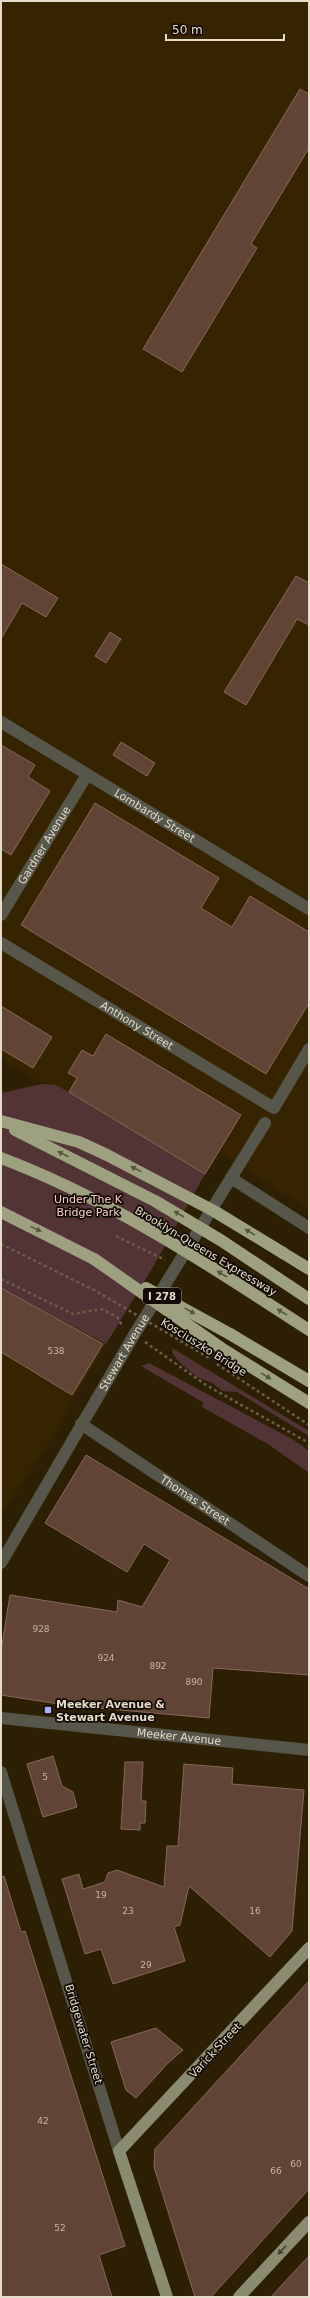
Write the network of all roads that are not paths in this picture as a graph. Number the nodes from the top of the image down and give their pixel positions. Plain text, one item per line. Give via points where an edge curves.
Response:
1 (1, 722) edge
2 (88, 775) junction
3 (309, 909) edge
4 (1, 915) edge
5 (1, 943) edge
6 (309, 1049) edge
7 (1, 1122) edge
8 (265, 1123) dead end
9 (1, 1158) edge
10 (231, 1178) junction
11 (1, 1212) edge
12 (309, 1228) edge
13 (94, 1259) junction
14 (309, 1269) edge
15 (309, 1299) edge
16 (309, 1330) edge
17 (309, 1381) edge
18 (309, 1403) edge
19 (81, 1424) junction
20 (1, 1563) edge
21 (309, 1576) edge
22 (1, 1718) edge
23 (309, 1750) edge
24 (1, 1772) edge
25 (3, 1787) edge
26 (309, 1948) edge
27 (119, 2151) junction
28 (309, 2222) edge
29 (167, 2297) edge
30 (239, 2297) edge

1 - 2 street, Lombardy Street
2 - 3 street, Lombardy Street
2 - 4 street, Gardner Avenue
5 - 6 street, Anthony Street via 274,1108
14 -> 7 highway, bridge via 193,1200 80,1142
15 -> 7 highway, bridge via 216,1237 155,1201
8 - 10 street, Stewart Avenue
16 -> 9 highway, Brooklyn-Queens Expressway, bridge via 134,1222 56,1182
10 - 12 street
10 - 19 street, Stewart Avenue
11 -> 13 highway, I 278
13 -> 17 highway, I 278, bridge
13 -> 18 highway, bridge via 221,1348
19 - 20 street, Stewart Avenue
19 - 21 street, Thomas Street
22 - 23 street, Meeker Avenue
24 - 25 street, Bridgewater Street
25 - 27 street, Bridgewater Street
26 - 27 main road, Varick Street
27 - 29 main road, Bridgewater Street
28 -> 30 main road

